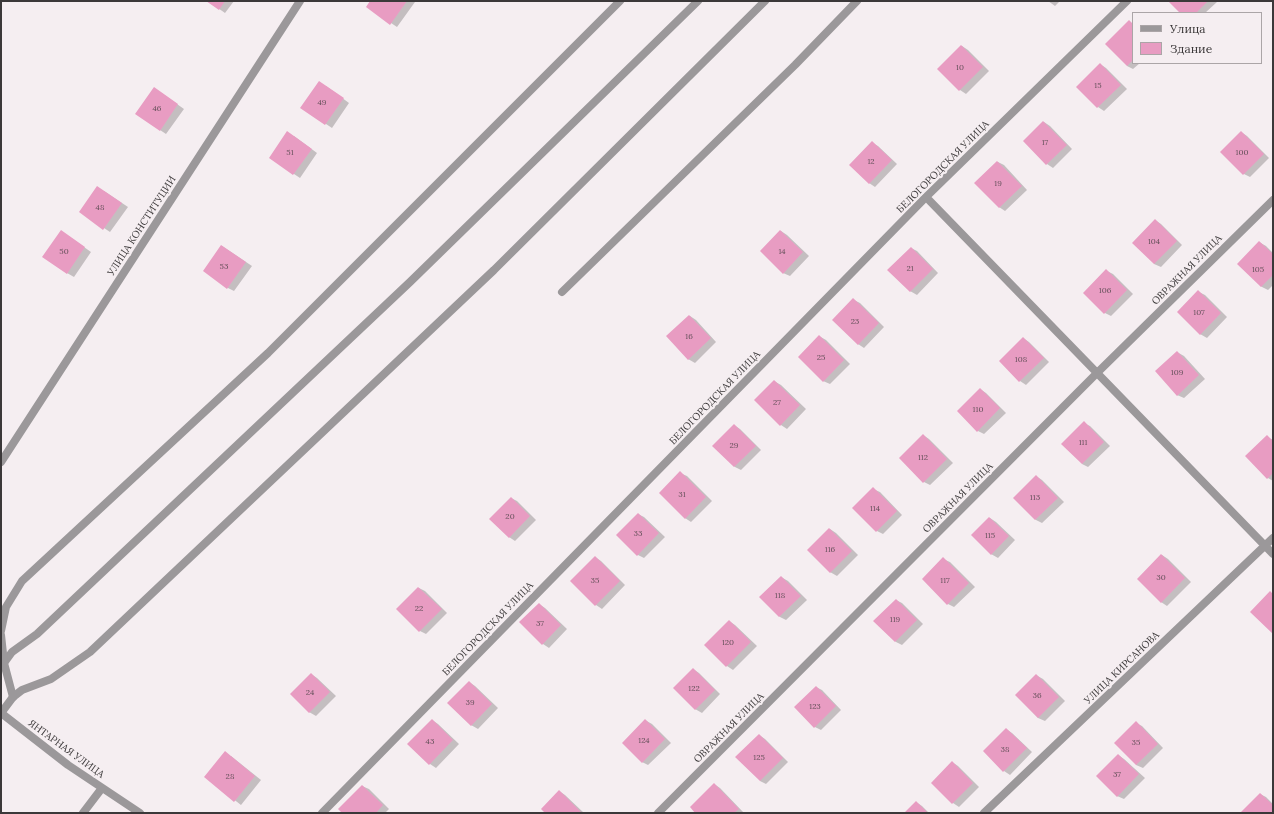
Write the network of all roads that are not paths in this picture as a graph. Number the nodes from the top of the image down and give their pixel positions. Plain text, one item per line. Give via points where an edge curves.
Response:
1 (300, 1) edge
2 (620, 1) edge
3 (698, 1) edge
4 (765, 1) edge
5 (857, 1) edge
6 (1127, 1) edge
7 (926, 197) junction
8 (1273, 200) edge
9 (562, 292) dead end
10 (1098, 372) junction
11 (1, 462) edge
12 (1273, 538) edge
13 (1265, 546) junction
14 (1273, 554) edge
15 (1, 631) edge
16 (1, 636) edge
17 (4, 663) junction
18 (13, 697) junction
19 (1, 713) edge
20 (102, 788) junction
21 (83, 813) edge
22 (140, 813) edge
23 (322, 813) edge
24 (658, 813) edge
25 (984, 813) edge

1 - 11 street, УЛИЦА КОНСТИТУЦИИ
2 - 15 street via 268,353 22,581 6,607
3 - 17 street via 410,282 37,634 12,652
4 - 18 street via 494,270 90,652 51,679 22,690
5 - 9 street via 795,65
6 - 7 street, БЕЛОГОРОДСКАЯ УЛИЦА
7 - 10 street
7 - 23 street, БЕЛОГОРОДСКАЯ УЛИЦА
8 - 10 street, ОВРАЖНАЯ УЛИЦА
10 - 13 street
10 - 24 street, ОВРАЖНАЯ УЛИЦА
12 - 13 street, УЛИЦА КИРСАНОВА
13 - 14 street
13 - 25 street, УЛИЦА КИРСАНОВА
16 - 17 street
17 - 18 street
18 - 19 street
19 - 20 street, ЯНТАРНАЯ УЛИЦА
20 - 21 street
20 - 22 street, ЯНТАРНАЯ УЛИЦА

